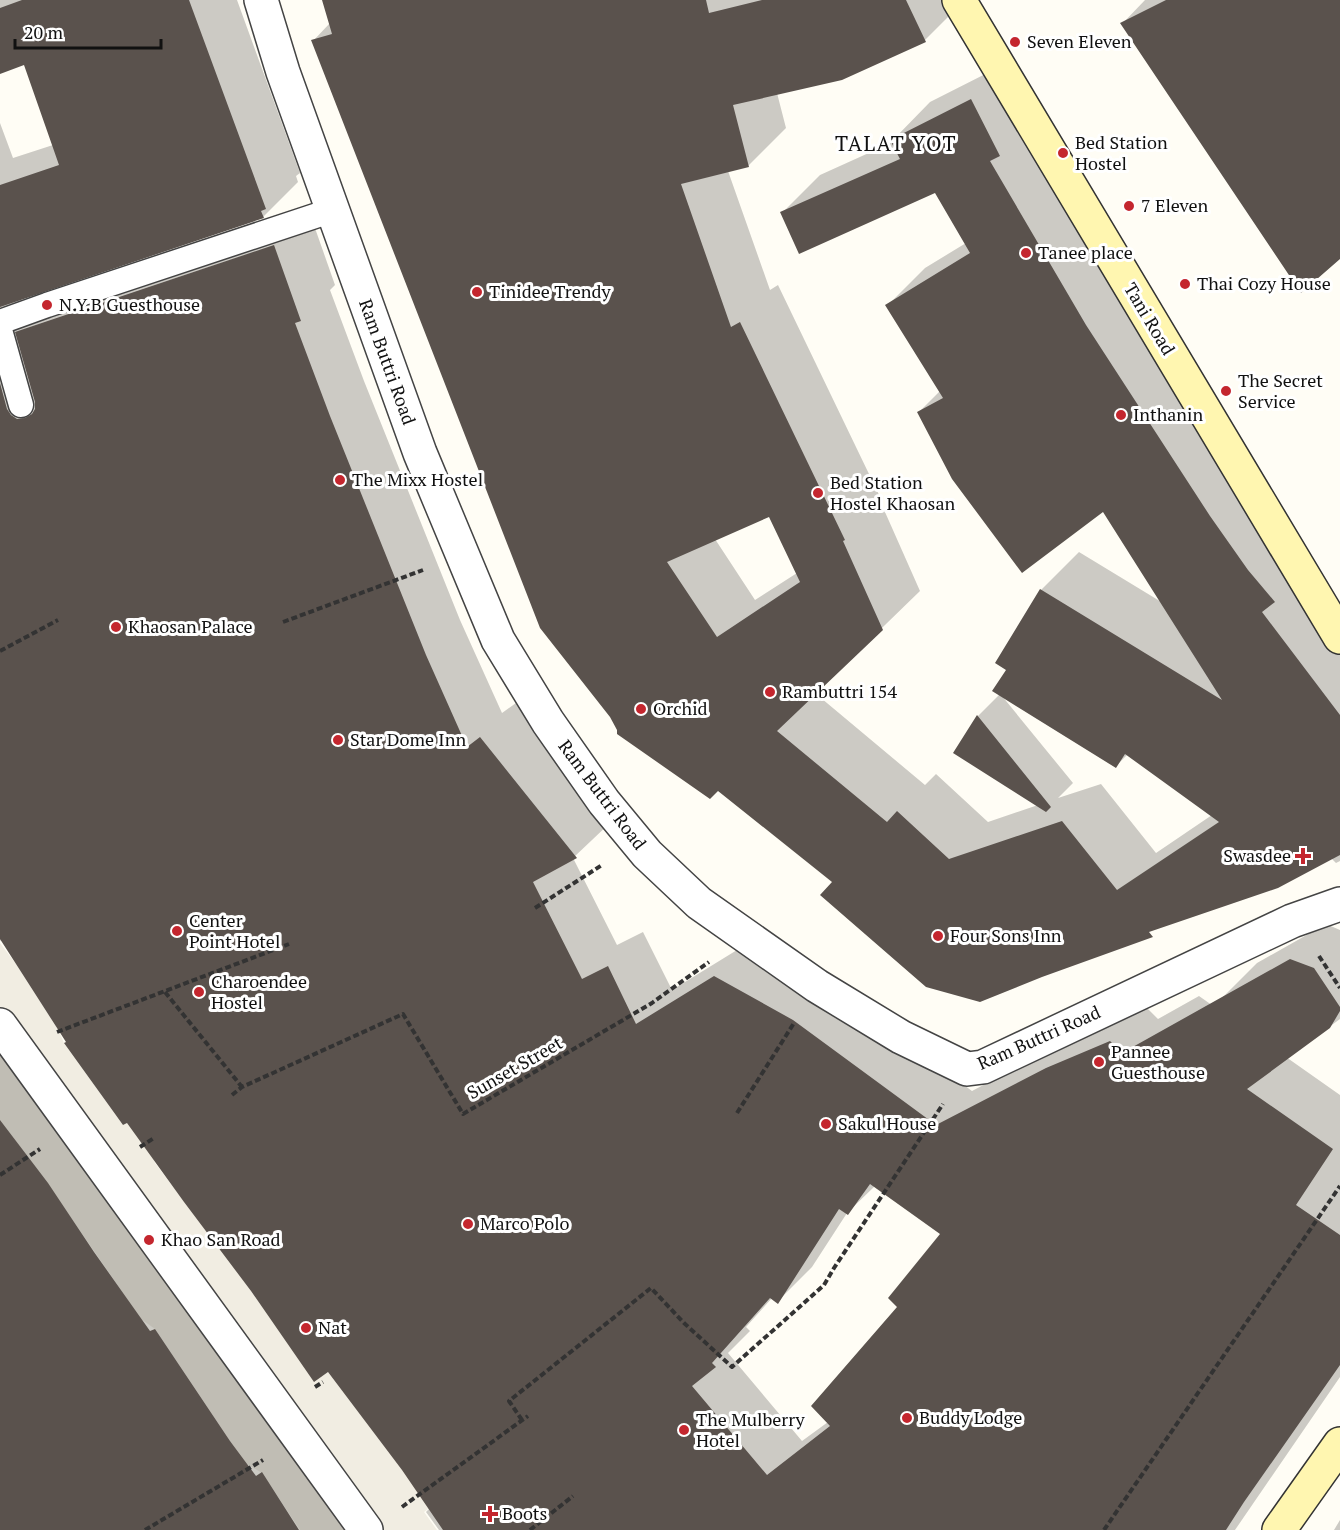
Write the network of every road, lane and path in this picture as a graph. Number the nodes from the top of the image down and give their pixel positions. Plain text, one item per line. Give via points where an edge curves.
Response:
1 (261, 0) edge
2 (958, 0) edge
3 (333, 210) junction
4 (0, 322) edge
5 (0, 330) edge
6 (21, 405) dead end
7 (463, 554) junction
8 (57, 620) dead end
9 (284, 622) dead end
10 (1340, 637) edge
11 (0, 651) edge
12 (638, 843) junction
13 (1340, 904) edge
14 (535, 908) dead end
15 (746, 936) junction
16 (289, 944) dead end
17 (1316, 952) dead end
18 (817, 986) junction
19 (1340, 988) edge
20 (165, 992) junction
21 (8, 1036) edge
22 (967, 1069) junction
23 (242, 1087) junction
24 (232, 1095) dead end
25 (737, 1113) dead end
26 (1340, 1186) edge
27 (528, 1416) dead end
28 (522, 1420) junction
29 (300, 1439) junction
30 (1340, 1444) edge
31 (573, 1496) dead end
32 (395, 1512) dead end
33 (145, 1530) edge
34 (366, 1530) edge
35 (530, 1530) edge
36 (1104, 1530) edge
37 (1280, 1530) edge

1 - 3 street, Ram Buttri Road
2 - 10 street, Tani Road
3 - 4 lane
3 - 7 street, Ram Buttri Road via 420,453
5 - 6 lane
7 - 9 path
7 - 12 street, Ram Buttri Road via 498,640 548,722
8 - 11 path
12 - 14 path
12 - 15 street, Ram Buttri Road via 699,903
13 - 22 street, Ram Buttri Road via 1292,921 983,1067
15 - 18 street, Ram Buttri Road
15 - 23 path, Sunset Street via 652,1003 463,1114 403,1014
16 - 20 path
17 - 19 path
18 - 22 street, Ram Buttri Road via 901,1037
18 - 25 path
20 - 21 path
20 - 23 path
21 - 29 street
22 - 28 path via 824,1285 732,1367 651,1288 509,1401
23 - 24 path, Sunset Street
26 - 36 path
27 - 28 path
28 - 32 path
29 - 33 path
29 - 34 street
30 - 37 street
31 - 35 path

